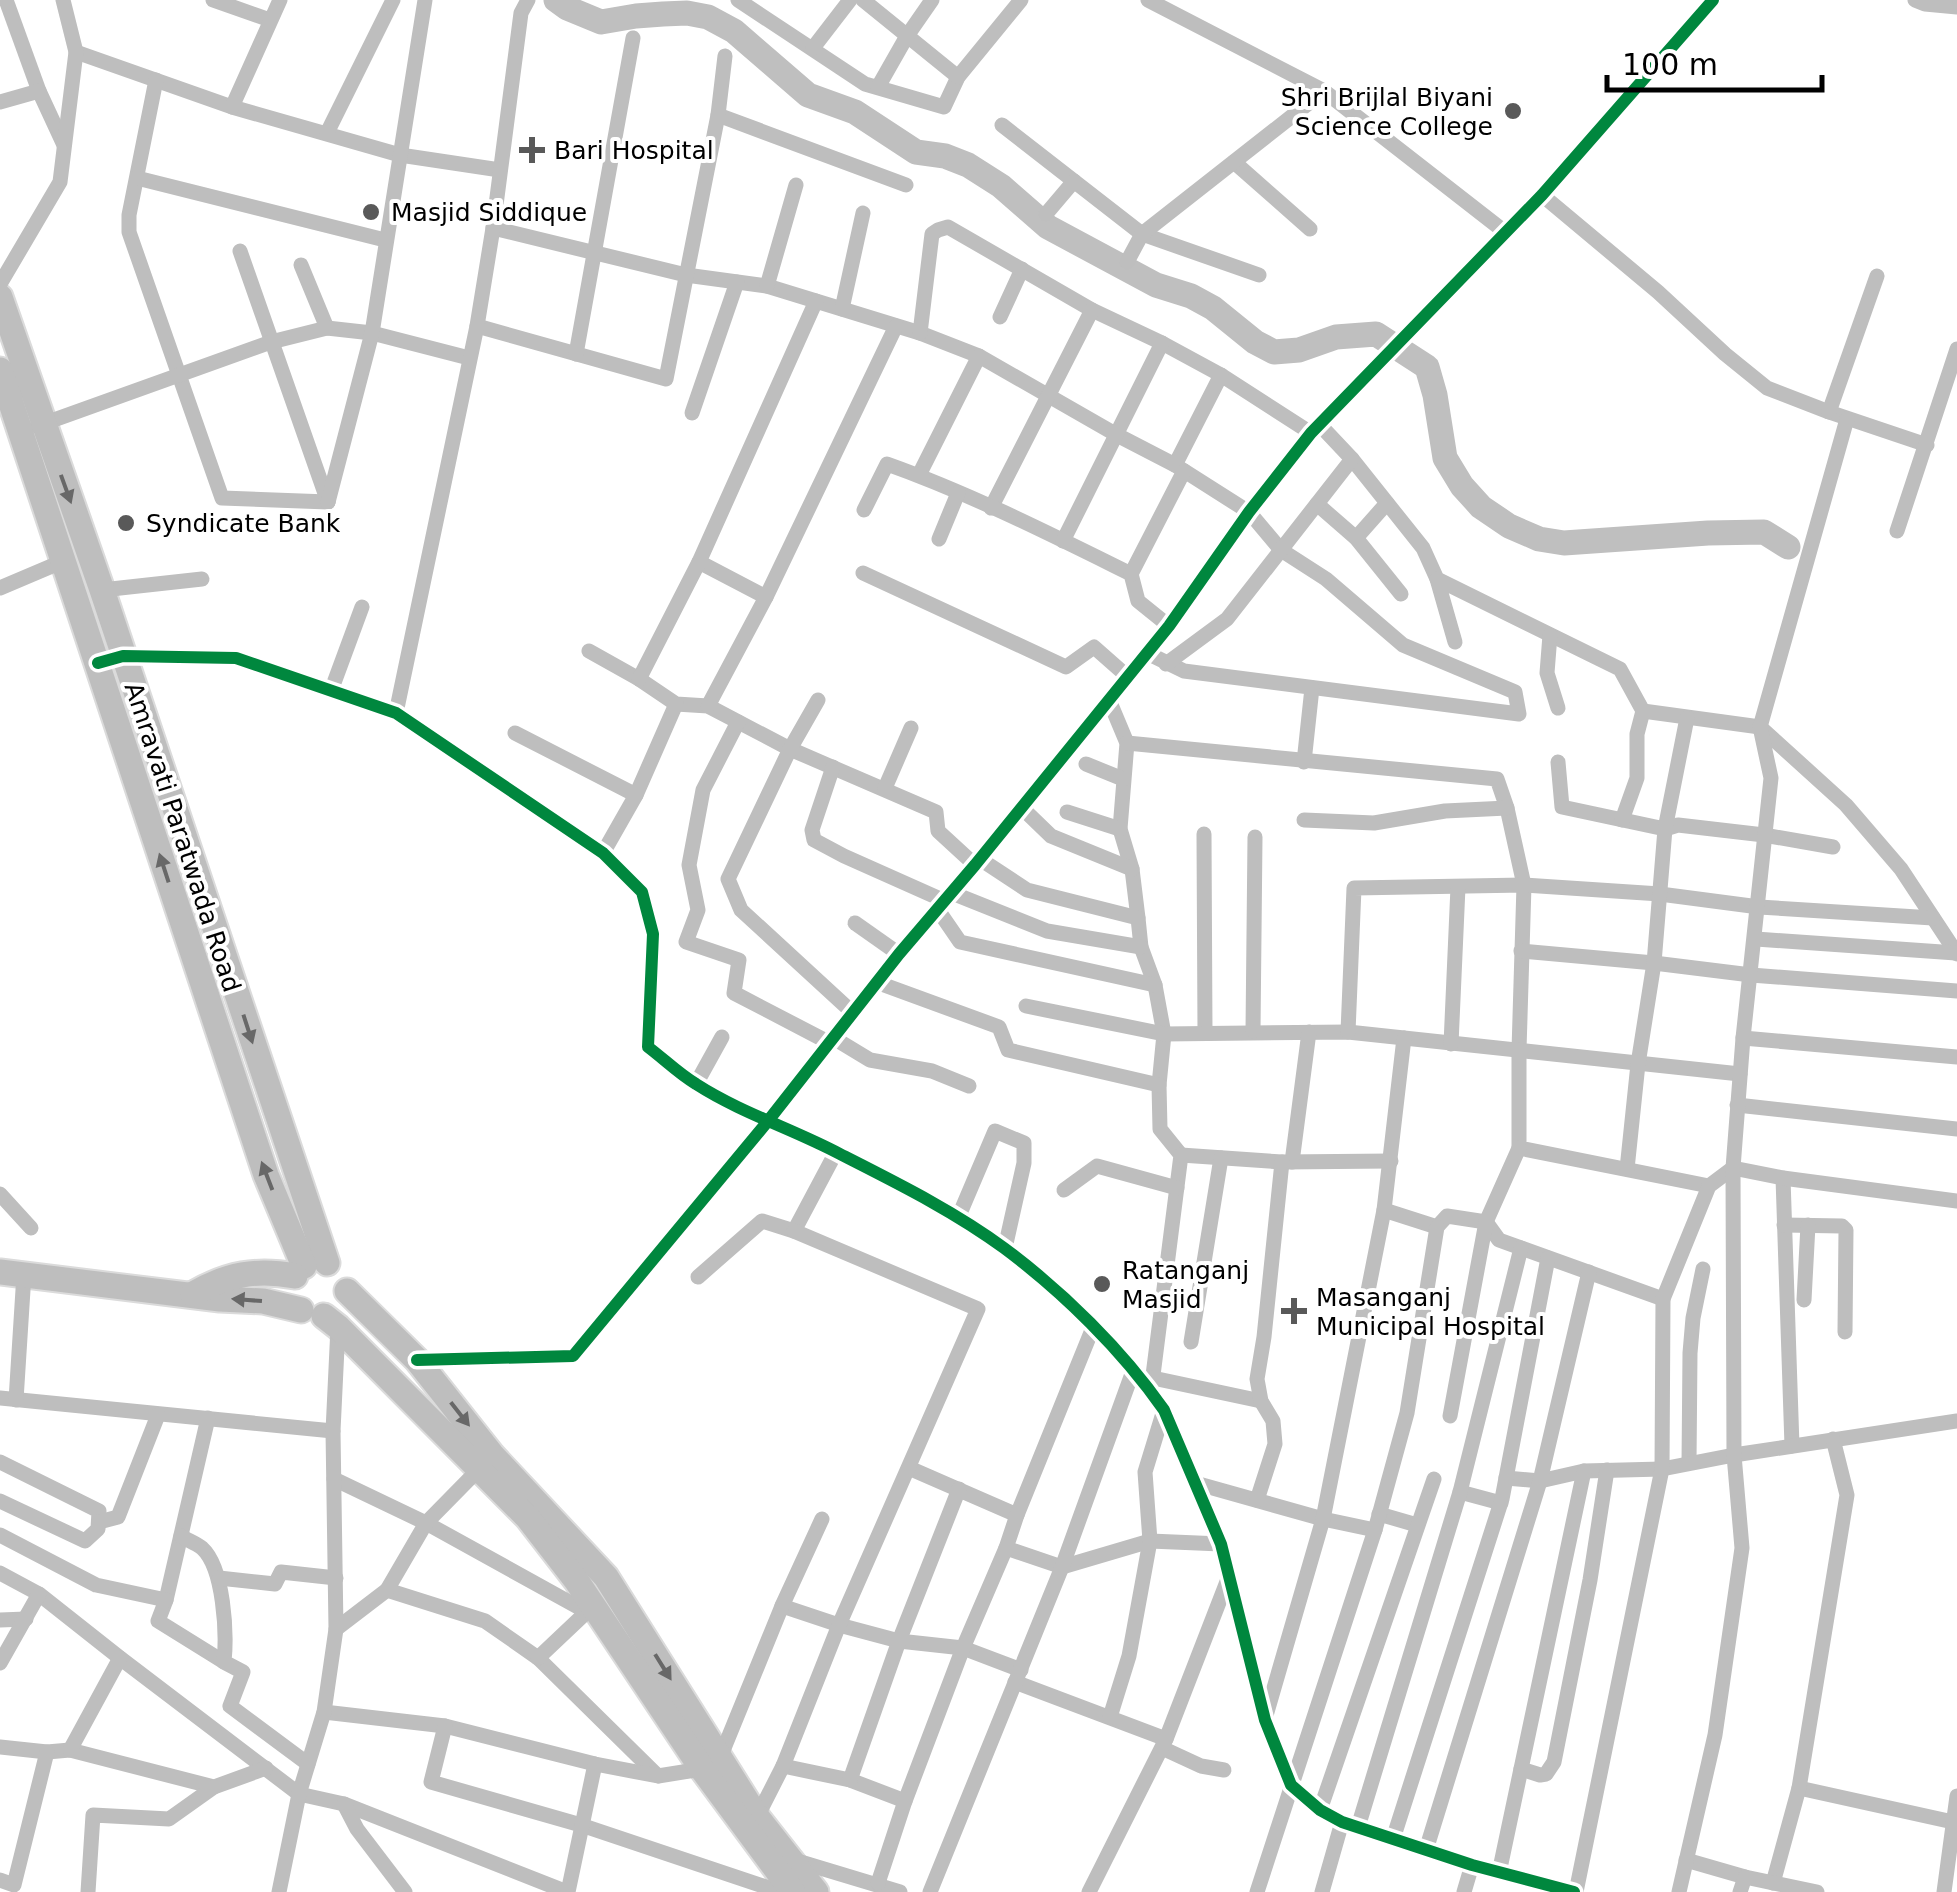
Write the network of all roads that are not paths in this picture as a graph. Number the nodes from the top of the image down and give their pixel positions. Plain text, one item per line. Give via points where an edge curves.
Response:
1 (6, 0) edge
2 (63, 0) edge
3 (213, 0) edge
4 (280, 0) edge
5 (392, 0) edge
6 (425, 0) edge
7 (738, 0) edge
8 (850, 0) edge
9 (863, 0) edge
10 (932, 0) edge
11 (1020, 0) edge
12 (1148, 0) edge
13 (1713, 0) edge
14 (1915, 0) edge
15 (528, 1) edge
16 (1957, 8) edge
17 (270, 20) junction
18 (907, 36) junction
19 (633, 38) dead end
20 (813, 48) junction
21 (76, 52) junction
22 (725, 56) dead end
23 (958, 77) junction
24 (156, 80) junction
25 (878, 88) junction
26 (39, 91) junction
27 (1324, 91) junction
28 (0, 102) edge
29 (232, 106) junction
30 (718, 116) junction
31 (1002, 125) dead end
32 (327, 134) junction
33 (64, 144) junction
34 (400, 154) junction
35 (1234, 162) junction
36 (500, 170) junction
37 (137, 178) junction
38 (1074, 180) junction
39 (796, 185) dead end
40 (906, 185) dead end
41 (1542, 195) junction
42 (862, 213) dead end
43 (1046, 214) dead end
44 (493, 228) junction
45 (1310, 229) dead end
46 (1504, 232) junction
47 (1142, 234) junction
48 (385, 240) junction
49 (240, 251) dead end
50 (593, 254) junction
51 (1127, 262) dead end
52 (301, 265) dead end
53 (1022, 269) junction
54 (1259, 275) dead end
55 (686, 276) junction
56 (1877, 276) dead end
57 (737, 282) junction
58 (0, 284) edge
59 (767, 286) junction
60 (0, 298) edge
61 (816, 301) junction
62 (842, 309) junction
63 (1092, 310) junction
64 (1000, 317) dead end
65 (476, 326) junction
66 (896, 326) junction
67 (327, 328) junction
68 (920, 333) junction
69 (372, 334) junction
70 (270, 342) junction
71 (1162, 343) junction
72 (1957, 348) edge
73 (10, 352) edge
74 (576, 354) junction
75 (979, 356) junction
76 (469, 358) junction
77 (0, 370) edge
78 (1221, 375) junction
79 (178, 376) junction
80 (1049, 396) junction
81 (1829, 412) junction
82 (692, 413) dead end
83 (1848, 418) junction
84 (32, 428) junction
85 (1315, 428) junction
86 (1117, 435) junction
87 (1927, 445) junction
88 (1352, 459) junction
89 (1180, 468) junction
90 (919, 475) junction
91 (958, 493) junction
92 (328, 502) junction
93 (1387, 503) junction
94 (1317, 504) junction
95 (991, 508) junction
96 (864, 510) dead end
97 (1249, 512) junction
98 (1897, 532) dead end
99 (1356, 538) junction
100 (939, 539) dead end
101 (1064, 541) junction
102 (88, 550) junction
103 (1281, 550) junction
104 (64, 561) junction
105 (700, 562) junction
106 (862, 573) dead end
107 (1131, 574) junction
108 (202, 579) dead end
109 (1437, 579) junction
110 (0, 588) edge
111 (102, 590) junction
112 (1402, 594) dead end
113 (766, 596) junction
114 (362, 607) dead end
115 (1170, 626) junction
116 (1550, 635) junction
117 (1455, 642) dead end
118 (589, 651) dead end
119 (1147, 653) junction
120 (123, 656) junction
121 (98, 664) junction
122 (1166, 664) junction
123 (1128, 677) junction
124 (639, 678) junction
125 (1312, 688) junction
126 (332, 691) junction
127 (818, 700) dead end
128 (1109, 700) junction
129 (676, 704) junction
130 (708, 706) junction
131 (1558, 708) dead end
132 (1643, 711) junction
133 (396, 713) junction
134 (1687, 718) junction
135 (738, 722) junction
136 (1760, 727) junction
137 (911, 728) dead end
138 (515, 733) dead end
139 (1127, 743) junction
140 (790, 750) junction
141 (1304, 762) junction
142 (1558, 762) dead end
143 (1086, 764) dead end
144 (833, 767) junction
145 (1123, 779) junction
146 (885, 788) junction
147 (636, 794) junction
148 (1022, 808) junction
149 (1507, 808) junction
150 (1068, 812) dead end
151 (1304, 820) dead end
152 (1622, 820) junction
153 (1120, 829) junction
154 (1665, 829) junction
155 (1204, 834) dead end
156 (1764, 834) junction
157 (1255, 837) dead end
158 (1833, 847) dead end
159 (603, 853) junction
160 (978, 862) junction
161 (1132, 869) junction
162 (1524, 885) junction
163 (1458, 887) junction
164 (1660, 894) junction
165 (945, 901) junction
166 (1759, 907) junction
167 (1138, 918) junction
168 (1933, 918) junction
169 (855, 922) dead end
170 (1756, 939) junction
171 (1141, 947) junction
172 (1521, 951) junction
173 (1957, 953) edge
174 (898, 954) junction
175 (1654, 963) junction
176 (1751, 975) junction
177 (876, 982) junction
178 (1155, 985) junction
179 (1957, 991) edge
180 (1026, 1006) dead end
181 (852, 1012) junction
182 (1253, 1031) junction
183 (1309, 1032) junction
184 (1348, 1032) junction
185 (1204, 1033) junction
186 (1164, 1034) junction
187 (722, 1037) dead end
188 (1404, 1038) junction
189 (1744, 1038) junction
190 (830, 1040) junction
191 (1451, 1044) junction
192 (1519, 1050) junction
193 (1957, 1057) edge
194 (1638, 1064) junction
195 (1740, 1074) junction
196 (696, 1084) junction
197 (1159, 1085) junction
198 (968, 1086) dead end
199 (1737, 1105) junction
200 (768, 1121) junction
201 (1957, 1130) edge
202 (1519, 1148) junction
203 (836, 1152) junction
204 (1181, 1155) junction
205 (1222, 1158) junction
206 (1391, 1161) junction
207 (1287, 1162) junction
208 (1733, 1168) junction
209 (1627, 1169) junction
210 (1783, 1178) junction
211 (1709, 1186) junction
212 (1177, 1188) junction
213 (1064, 1190) dead end
214 (0, 1194) edge
215 (1957, 1201) edge
216 (1384, 1210) junction
217 (958, 1218) junction
218 (1486, 1222) junction
219 (1784, 1225) junction
220 (1808, 1226) junction
221 (1438, 1227) junction
222 (31, 1228) dead end
223 (794, 1231) junction
224 (1005, 1248) junction
225 (1521, 1248) junction
226 (1548, 1258) junction
227 (309, 1268) junction
228 (1703, 1268) dead end
229 (1589, 1272) junction
230 (12, 1273) edge
231 (698, 1277) dead end
232 (347, 1291) junction
233 (193, 1294) junction
234 (1663, 1299) junction
235 (1804, 1300) dead end
236 (321, 1318) junction
237 (1094, 1326) junction
238 (1844, 1332) dead end
239 (1190, 1342) dead end
240 (417, 1360) junction
241 (1133, 1371) junction
242 (1152, 1385) junction
243 (8, 1399) edge
244 (1261, 1401) junction
245 (1164, 1410) junction
246 (158, 1415) junction
247 (1450, 1416) dead end
248 (208, 1418) junction
249 (1957, 1422) edge
250 (333, 1431) junction
251 (1832, 1439) junction
252 (1792, 1446) junction
253 (1734, 1455) junction
254 (0, 1462) edge
255 (486, 1462) junction
256 (1689, 1464) junction
257 (909, 1468) junction
258 (1662, 1469) junction
259 (1607, 1470) junction
260 (1584, 1471) junction
261 (1506, 1478) junction
262 (334, 1479) junction
263 (1434, 1479) dead end
264 (1540, 1480) junction
265 (1195, 1483) junction
266 (959, 1489) junction
267 (1460, 1492) junction
268 (1257, 1500) junction
269 (0, 1501) edge
270 (1500, 1503) junction
271 (1017, 1515) junction
272 (1452, 1516) junction
273 (1419, 1518) junction
274 (1324, 1519) junction
275 (822, 1520) dead end
276 (99, 1522) junction
277 (1377, 1522) junction
278 (426, 1523) junction
279 (0, 1535) edge
280 (181, 1536) junction
281 (1150, 1541) junction
282 (1220, 1544) junction
283 (1006, 1548) junction
284 (1062, 1567) junction
285 (0, 1573) edge
286 (1230, 1574) junction
287 (219, 1578) junction
288 (336, 1578) junction
289 (387, 1590) junction
290 (40, 1594) junction
291 (166, 1600) junction
292 (782, 1606) junction
293 (590, 1609) junction
294 (0, 1620) edge
295 (26, 1620) junction
296 (839, 1625) junction
297 (336, 1629) junction
298 (898, 1641) junction
299 (963, 1648) junction
300 (120, 1658) junction
301 (538, 1658) junction
302 (224, 1662) junction
303 (0, 1663) edge
304 (1018, 1676) junction
305 (324, 1712) junction
306 (1110, 1716) junction
307 (1265, 1720) junction
308 (444, 1726) junction
309 (1164, 1744) junction
310 (0, 1747) edge
311 (70, 1750) junction
312 (46, 1752) junction
313 (711, 1763) junction
314 (308, 1764) junction
315 (595, 1764) junction
316 (783, 1766) junction
317 (266, 1768) junction
318 (1224, 1770) dead end
319 (1521, 1770) junction
320 (658, 1776) junction
321 (850, 1780) junction
322 (1290, 1785) junction
323 (214, 1786) junction
324 (1799, 1788) junction
325 (299, 1794) junction
326 (1957, 1796) edge
327 (905, 1801) junction
328 (344, 1804) junction
329 (1320, 1810) junction
330 (757, 1817) junction
331 (1953, 1822) junction
332 (581, 1825) junction
333 (1350, 1825) junction
334 (1393, 1839) junction
335 (1426, 1850) junction
336 (792, 1860) junction
337 (1686, 1860) junction
338 (1472, 1865) junction
339 (1499, 1872) junction
340 (0, 1880) edge
341 (1773, 1883) junction
342 (878, 1884) junction
343 (1742, 1884) edge
344 (88, 1892) edge
345 (278, 1892) edge
346 (405, 1892) edge
347 (567, 1892) edge
348 (781, 1892) edge
349 (793, 1892) edge
350 (816, 1892) edge
351 (900, 1892) edge
352 (930, 1892) edge
353 (1089, 1892) edge
354 (1257, 1892) edge
355 (1322, 1892) edge
356 (1464, 1892) edge
357 (1575, 1892) edge
358 (1679, 1892) edge
359 (1817, 1892) edge
360 (1944, 1892) edge

1 - 26 street
2 - 21 street
3 - 17 street
4 - 17 street
5 - 32 street
6 - 34 street
7 - 20 street
8 - 20 street
9 - 18 street
10 - 18 street
11 - 23 street
12 - 27 street
13 - 41 street
14 - 16 street
15 - 36 street
17 - 29 street
18 - 23 street
18 - 25 street
19 - 50 street
20 - 25 street
21 - 24 street
21 - 33 street
22 - 30 street
23 - 25 street via 944,107
24 - 29 street
24 - 37 street
26 - 28 street
26 - 33 street
27 - 35 street
27 - 46 street
29 - 32 street
30 - 40 street
30 - 55 street
31 - 38 street
32 - 34 street
33 - 58 street via 60,182
34 - 36 street
34 - 48 street
35 - 45 street
35 - 47 street
36 - 44 street
37 - 48 street
37 - 79 street via 129,232
38 - 43 street
38 - 47 street
39 - 59 street
41 - 46 street
41 - 81 street via 1767,388
42 - 62 street
44 - 50 street
44 - 65 street
46 - 85 street
47 - 51 street
47 - 54 street
48 - 69 street
49 - 70 street
50 - 55 street
50 - 74 street
52 - 67 street
53 - 63 street
53 - 64 street
53 - 68 street via 948,227 938,230 930,241
55 - 57 street
55 - 74 street via 666,380
56 - 81 street
57 - 59 street
57 - 82 street
59 - 61 street
60 - 73 main road, Amravati Paratwada Road
61 - 62 street
61 - 105 street
62 - 66 street
63 - 71 street
63 - 80 street
65 - 74 street
65 - 76 street
66 - 68 street
66 - 113 street
67 - 69 street
67 - 70 street
68 - 75 street
69 - 76 street
69 - 92 street
70 - 79 street
70 - 92 street
71 - 78 street
71 - 86 street
72 - 87 street
73 - 84 main road, Amravati Paratwada Road
75 - 80 street
75 - 90 street
76 - 133 street
77 - 84 main road, Amravati Paratwada Road
78 - 85 street
78 - 89 street
79 - 84 street
79 - 92 street via 222,498
80 - 86 street
80 - 95 street
81 - 83 street
83 - 87 street
83 - 136 street
84 -> 102 main road, Amravati Paratwada Road
84 - 104 main road, Amravati Paratwada Road
85 - 88 street
85 - 97 street
86 - 89 street
86 - 101 street
87 - 98 street
88 - 93 street
88 - 94 street
89 - 97 street
89 - 107 street
90 - 91 street
90 - 96 street via 888,464
91 - 95 street
91 - 100 street
93 - 99 street
93 - 109 street
94 - 99 street
94 - 103 street
95 - 101 street
97 - 103 street
97 - 115 street
99 - 112 street
101 - 107 street
102 - 104 street
102 - 111 main road, Amravati Paratwada Road
103 - 122 street via 1227,619
103 - 125 street via 1404,645 1516,692 1519,714
104 - 110 street
104 - 121 main road, Amravati Paratwada Road
105 - 113 street
105 - 124 street
106 - 123 street via 1066,668 1094,647
107 - 115 street via 1138,601
108 - 111 street
109 - 116 street
109 - 117 street
111 - 120 main road, Amravati Paratwada Road
113 - 130 street
114 - 126 street
115 - 119 street
116 - 131 street via 1547,674
116 - 132 street via 1620,669
118 - 124 street
119 - 122 street
119 - 123 street
120 - 121 street
120 - 126 street via 236,658
120 -> 227 main road, Amravati Paratwada Road
227 -> 121 main road, Amravati Paratwada Road via 260,1157
122 - 125 street
123 - 128 street
124 - 129 street
125 - 141 street
126 - 133 street
127 - 140 street
128 - 139 street
128 - 148 street
129 - 130 street
129 - 147 street
130 - 135 street
132 - 134 street
132 - 152 street via 1637,778
133 - 159 street
134 - 136 street
134 - 154 street
135 - 140 street
135 - 190 street via 702,790 689,866 698,910 686,942 739,960 734,993
136 - 156 street via 1771,778
136 - 168 street via 1846,805
137 - 146 street
138 - 147 street
139 - 141 street
139 - 145 street
140 - 144 street
140 - 181 street via 728,879 741,910
141 - 149 street via 1498,779
142 - 152 street via 1562,806
143 - 145 street
144 - 146 street
144 - 165 street via 814,840
145 - 153 street
146 - 160 street via 936,812 938,831
147 - 159 street
148 - 160 street
148 - 161 street via 1051,836
149 - 151 street via 1374,823
149 - 162 street
150 - 153 street
152 - 154 street
153 - 161 street
154 - 156 street
154 - 164 street
155 - 185 street
156 - 158 street
156 - 166 street
157 - 182 street
159 - 196 street via 642,892 653,934 648,1047
160 - 165 street
160 - 167 street via 1027,890
161 - 167 street
162 - 163 street
162 - 164 street
162 - 172 street
163 - 184 street via 1354,888
163 - 191 street
164 - 166 street
164 - 175 street
165 - 171 street via 1047,931
165 - 174 street
165 - 178 street via 960,942
166 - 168 street
166 - 170 street
167 - 171 street
168 - 173 street
169 - 174 street
170 - 173 street
170 - 176 street
171 - 178 street
172 - 175 street
172 - 192 street
174 - 177 street
175 - 176 street
175 - 194 street
176 - 179 street
176 - 189 street
177 - 181 street
177 - 197 street via 999,1027 1008,1050
178 - 186 street
180 - 186 street
181 - 190 street
182 - 183 street
182 - 185 street
183 - 184 street
183 - 207 street
184 - 188 street
185 - 186 street
186 - 197 street
187 - 196 street
188 - 191 street
188 - 206 street
189 - 193 street
189 - 195 street
190 - 198 street via 870,1060 932,1071
190 - 200 street
191 - 192 street
192 - 194 street
192 - 202 street
194 - 195 street
194 - 209 street
195 - 199 street
196 - 200 street
197 - 204 street via 1160,1130
199 - 201 street
199 - 208 street
200 - 203 street
200 - 240 street via 573,1356
202 - 209 street
202 - 218 street
203 - 217 street
203 - 223 street
204 - 205 street
204 - 212 street
205 - 207 street
205 - 239 street
206 - 207 street
206 - 216 street
207 - 244 street via 1257,1379
208 - 210 street
208 - 211 street
208 - 253 street
209 - 211 street
210 - 215 street
210 - 219 street
211 - 234 street
212 - 213 street via 1098,1166
212 - 242 street
214 - 222 street
216 - 221 street
216 - 274 street
217 - 224 street
217 - 224 street via 995,1131 1024,1143
218 - 221 street via 1447,1216
218 - 225 street via 1500,1240
218 - 247 street
219 - 220 street
219 - 252 street
220 - 235 street
220 - 238 street via 1846,1230
221 - 277 street via 1406,1414
223 - 231 street via 762,1221
223 - 257 street via 978,1309
224 - 237 street
225 - 226 street
225 - 267 street
226 - 229 street
226 - 261 street
227 - 232 main road via 338,1269
227 - 233 main road via 225,1278
227 - 236 main road via 292,1287 294,1300
228 - 256 street via 1690,1352
229 - 234 street
229 - 264 street
230 - 233 main road
230 - 243 street
232 - 236 main road via 336,1312
232 - 240 main road
236 -> 233 main road via 263,1301
234 - 258 street
236 - 250 street
236 - 255 main road
237 - 241 street
237 - 271 street
240 -> 255 main road
241 - 242 street
241 - 284 street
242 - 244 street
242 - 245 street
243 - 246 street
244 - 268 street via 1276,1444
245 - 265 street
245 - 281 street via 1145,1472
246 - 248 street
246 - 276 street via 118,1517
248 - 250 street
248 - 280 street
249 - 251 street
250 - 262 street
251 - 252 street
251 - 324 street via 1848,1496
252 - 253 street
253 - 256 street
253 - 337 street via 1742,1548 1715,1735
254 - 276 street via 99,1511
255 - 278 street
255 - 293 main road
255 -> 313 main road via 606,1577
256 - 258 street
257 - 266 street
257 - 296 street
258 - 259 street
258 - 357 street
259 - 260 street
259 - 319 street via 1554,1762 1546,1774
260 - 264 street
260 - 319 street
261 - 264 street
261 - 270 street
262 - 278 street
262 - 288 street
263 - 273 street
264 - 335 street
265 - 268 street
265 - 282 street
266 - 271 street
266 - 298 street
267 - 270 street
267 - 272 street
268 - 274 street
269 - 276 street via 85,1542
270 - 334 street
271 - 283 street
272 - 273 street
272 - 333 street
273 - 277 street
273 - 329 street
274 - 277 street
274 - 307 street
275 - 292 street
277 - 322 street
278 - 289 street
278 - 293 street
279 - 291 street via 96,1585
280 - 287 street via 203,1548
280 - 291 street
281 - 282 street
281 - 284 street
281 - 306 street via 1129,1656
282 - 286 street
283 - 284 street
283 - 299 street
284 - 304 street
285 - 290 street
286 - 307 street
286 - 309 street
287 - 288 street via 275,1584 281,1572
287 - 302 street
288 - 297 street
289 - 297 street
289 - 301 street via 486,1621
290 - 295 street
290 - 300 street
291 - 302 street via 158,1621
292 - 296 street
292 - 313 street
293 - 301 street
293 - 313 main road
294 - 295 street
295 - 303 street
296 - 298 street
296 - 316 street
297 - 305 street
298 - 299 street
298 - 321 street
299 - 304 street
299 - 327 street
300 - 311 street
300 - 317 street
301 - 320 street
302 - 314 street via 244,1672 230,1706
304 - 306 street
304 - 352 street
305 - 308 street
305 - 314 street
306 - 309 street
307 - 322 street
308 - 315 street
308 - 332 street via 431,1782
309 - 318 street via 1201,1766
309 - 353 street
310 - 312 street
311 - 312 street
311 - 323 street
312 - 340 street via 14,1885
313 - 320 street
313 - 330 main road
313 - 349 main road
314 - 325 street
315 - 320 street
315 - 332 street
316 - 321 street
316 - 330 street
317 - 323 street
317 - 325 street
319 - 339 street
321 - 327 street
322 - 329 street
322 - 354 street
323 - 344 street via 170,1819 93,1816
324 - 331 street
324 - 341 street
325 - 328 street
325 - 345 street
326 - 331 street
327 - 342 street
328 - 346 street
328 - 347 street
329 - 333 street
330 - 336 main road
331 - 360 street
332 - 347 street
332 - 348 street
333 - 334 street
333 - 355 street
334 - 335 street
335 - 338 street
336 - 342 street
336 - 350 main road
337 - 343 street
337 - 358 street
338 - 339 street
338 - 356 street
339 - 357 street
341 - 343 street
341 - 359 street
342 - 351 street

